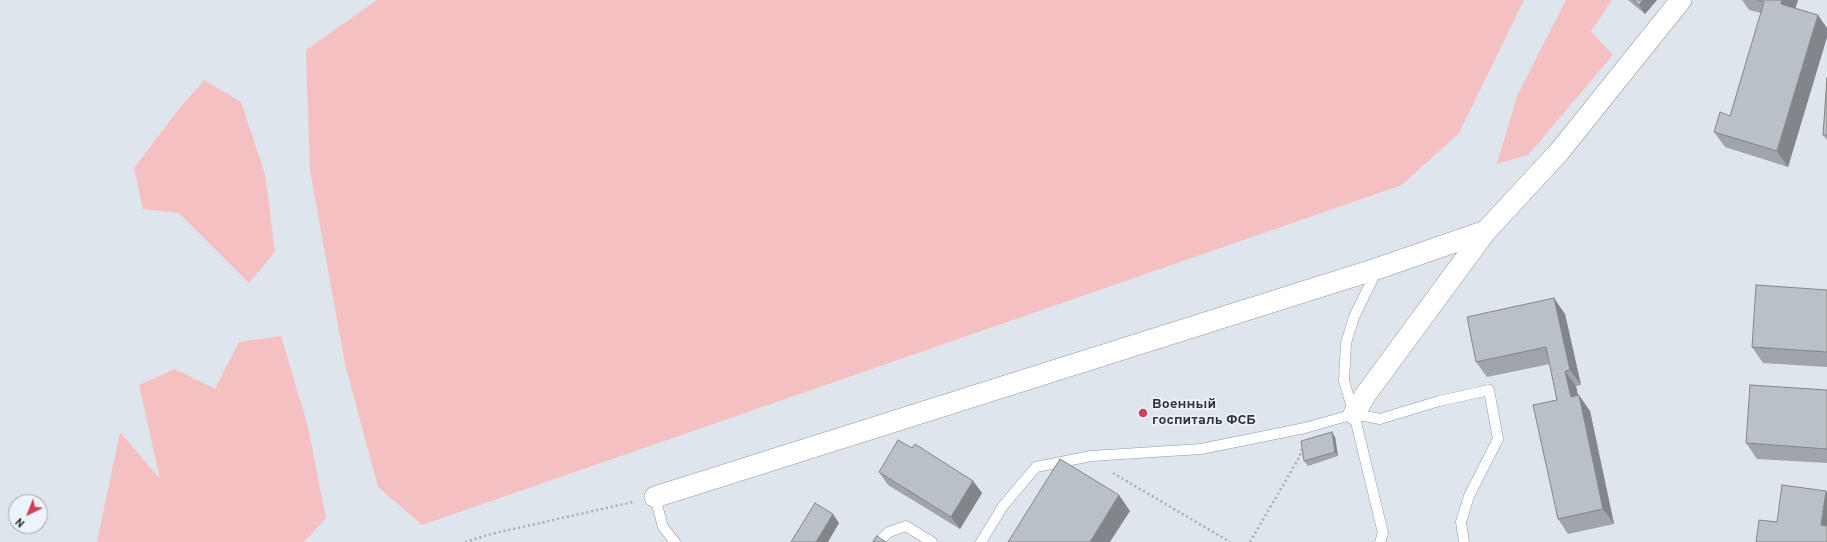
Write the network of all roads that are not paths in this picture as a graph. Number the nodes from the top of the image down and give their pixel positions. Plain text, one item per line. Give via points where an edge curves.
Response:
1 (1680, 0) edge
2 (1486, 231) junction
3 (1379, 268) junction
4 (1354, 414) junction
5 (655, 497) joint
6 (675, 542) edge
7 (878, 542) edge
8 (932, 542) edge
9 (980, 542) edge
10 (1380, 542) edge
11 (1464, 542) edge

1 - 2 street via 1559,152
2 - 3 street
2 - 4 street
3 - 4 lane via 1354,317 1346,344 1344,381
3 - 5 street
4 - 9 lane via 1305,428 1201,449 1091,456 1036,467 1003,506
4 - 10 lane via 1383,533
4 - 11 lane via 1380,419 1439,401 1489,390 1498,439 1469,496 1461,522
5 - 6 lane via 663,527
7 - 8 lane via 889,532 906,526

